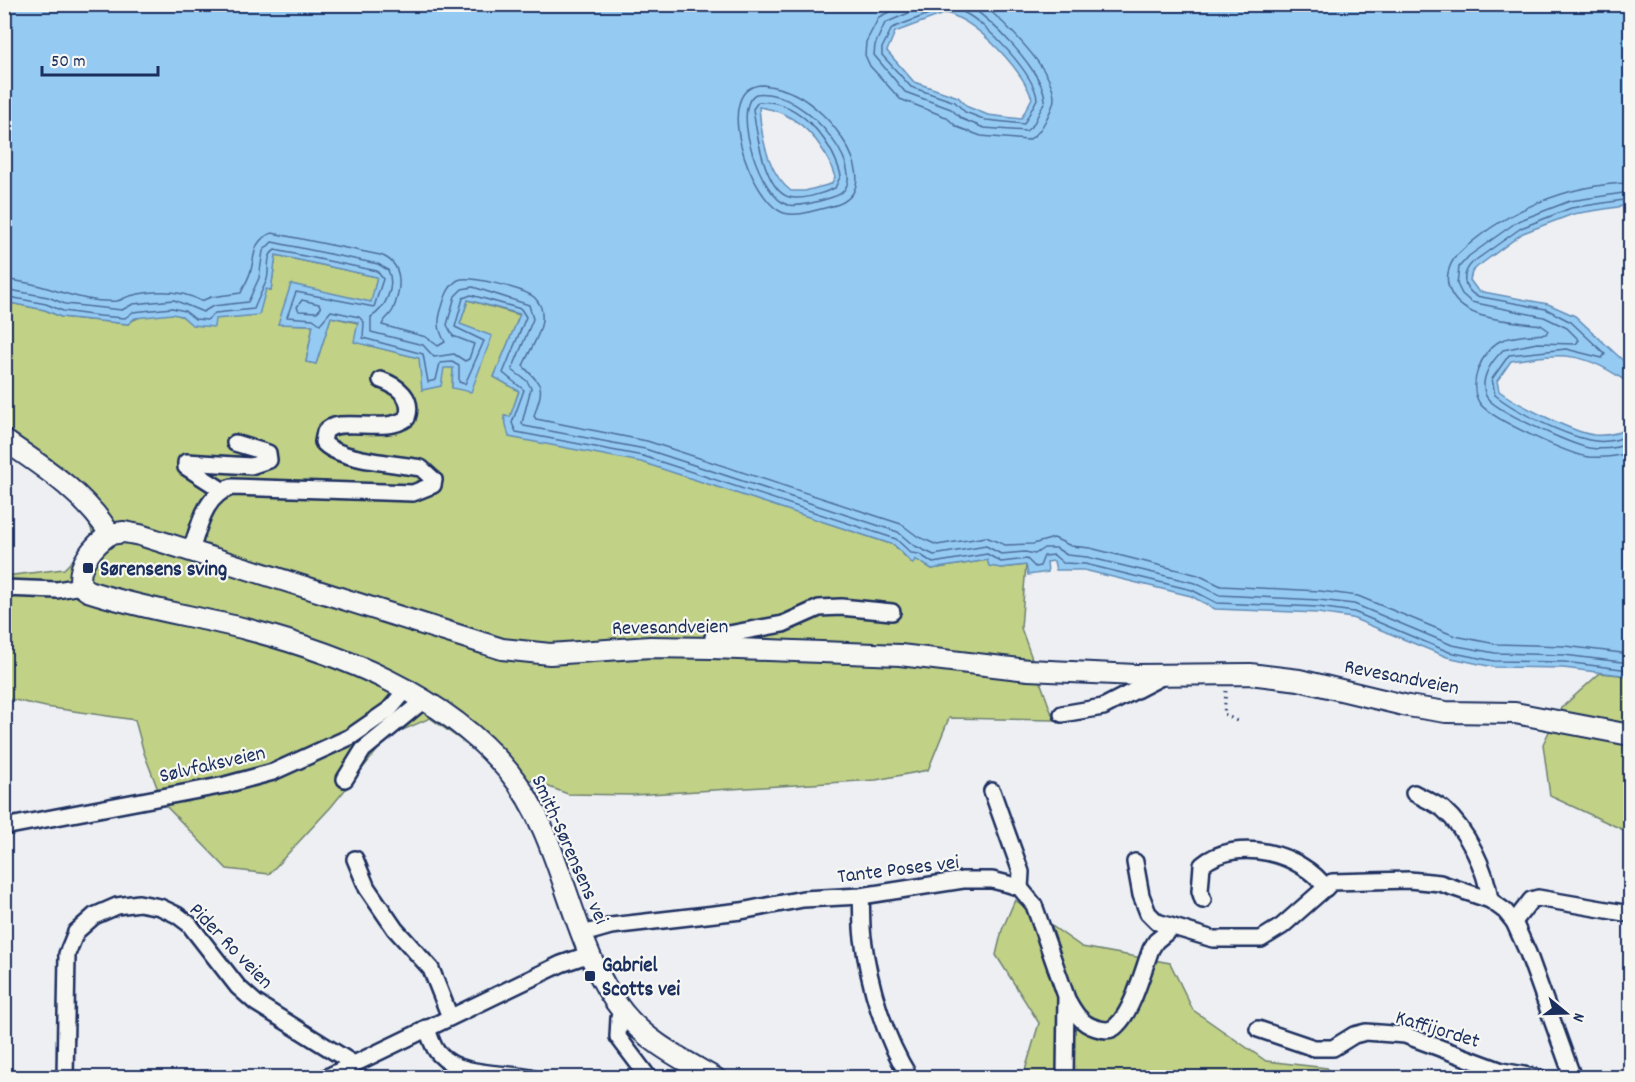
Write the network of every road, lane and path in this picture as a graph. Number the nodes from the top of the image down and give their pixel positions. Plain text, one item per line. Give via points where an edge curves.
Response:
1 (381, 380) dead end
2 (4, 440) edge
3 (235, 443) dead end
4 (222, 490) junction
5 (110, 534) junction
6 (191, 552) junction
7 (81, 586) junction
8 (4, 588) edge
9 (892, 612) dead end
10 (712, 648) junction
11 (1227, 674) junction
12 (1165, 675) junction
13 (406, 690) junction
14 (424, 700) junction
15 (1062, 714) dead end
16 (1237, 722) dead end
17 (1630, 735) edge
18 (345, 779) dead end
19 (992, 790) dead end
20 (1414, 794) dead end
21 (4, 827) edge
22 (355, 859) dead end
23 (1135, 862) dead end
24 (1020, 888) junction
25 (1326, 888) junction
26 (861, 896) junction
27 (1203, 900) dead end
28 (1490, 900) junction
29 (1630, 914) edge
30 (1514, 922) junction
31 (1172, 928) junction
32 (583, 934) junction
33 (591, 954) junction
34 (1066, 996) junction
35 (623, 1012) junction
36 (450, 1017) junction
37 (426, 1028) junction
38 (1258, 1029) dead end
39 (354, 1064) junction
40 (65, 1077) edge
41 (325, 1077) edge
42 (531, 1077) edge
43 (649, 1077) edge
44 (715, 1077) edge
45 (910, 1077) edge
46 (1065, 1077) edge
47 (1540, 1077) edge
48 (1574, 1077) edge

1 - 4 street via 402,392 408,403 407,418 390,426 334,425 325,432 323,442 347,455 421,468 434,480 429,489 413,493 315,488
2 - 5 main road via 78,494
3 - 4 street via 268,453 269,460 250,466 186,462 194,474
4 - 6 street via 207,506
5 - 6 main road, Revesandveien via 140,535
5 - 7 main road via 80,570
6 - 10 main road, Revesandveien via 502,649 550,654 650,647
7 - 8 street via 57,590
7 - 13 main road, Smith-Sørensens vei via 100,595 288,641
9 - 10 street via 819,608 783,624 713,637
10 - 12 main road, Revesandveien via 900,655 1028,670
11 - 12 main road, Revesandveien
11 - 16 path via 1224,714
11 - 17 main road, Revesandveien via 1299,680 1446,712 1515,712
12 - 15 street, Revesandveien via 1103,707
13 - 14 main road, Smith-Sørensens vei
13 - 21 street, Sølvfaksveien via 389,710 350,737 273,772 225,785
14 - 18 street via 363,750
14 - 32 main road, Smith-Sørensens vei via 479,741 518,783
19 - 24 street via 1021,872
20 - 28 street via 1443,810 1459,827 1488,885
22 - 36 street via 367,888 395,929 431,969
23 - 31 street via 1148,913
24 - 26 street, Tante Poses vei via 992,880 963,880
24 - 34 street via 1034,905
25 - 27 street via 1306,868 1279,854 1244,851 1219,855 1202,865
25 - 28 street via 1332,882 1419,881 1440,883
25 - 31 street via 1261,939 1213,939
26 - 32 street, Tante Poses vei via 803,899 634,922 599,927
26 - 45 street via 863,939 871,978 894,1048
28 - 30 street
29 - 30 street via 1538,898 1531,900
30 - 48 street
31 - 34 street via 1151,949 1126,1013 1116,1027 1105,1031 1088,1025 1075,1014
32 - 33 main road, Smith-Sørensens vei
33 - 35 main road, Smith-Sørensens vei
33 - 36 street via 561,964
34 - 46 street
35 - 43 street via 618,1037
35 - 44 main road, Smith-Sørensens vei via 663,1048
36 - 37 street
37 - 39 street
37 - 42 street via 439,1054 453,1064
38 - 47 street, Kaffijordet via 1314,1048 1333,1048 1366,1032 1405,1035 1502,1071
39 - 40 street, Pider Ro veien via 256,1003 177,915 139,903 117,906 94,916 76,932 67,954
39 - 41 street

